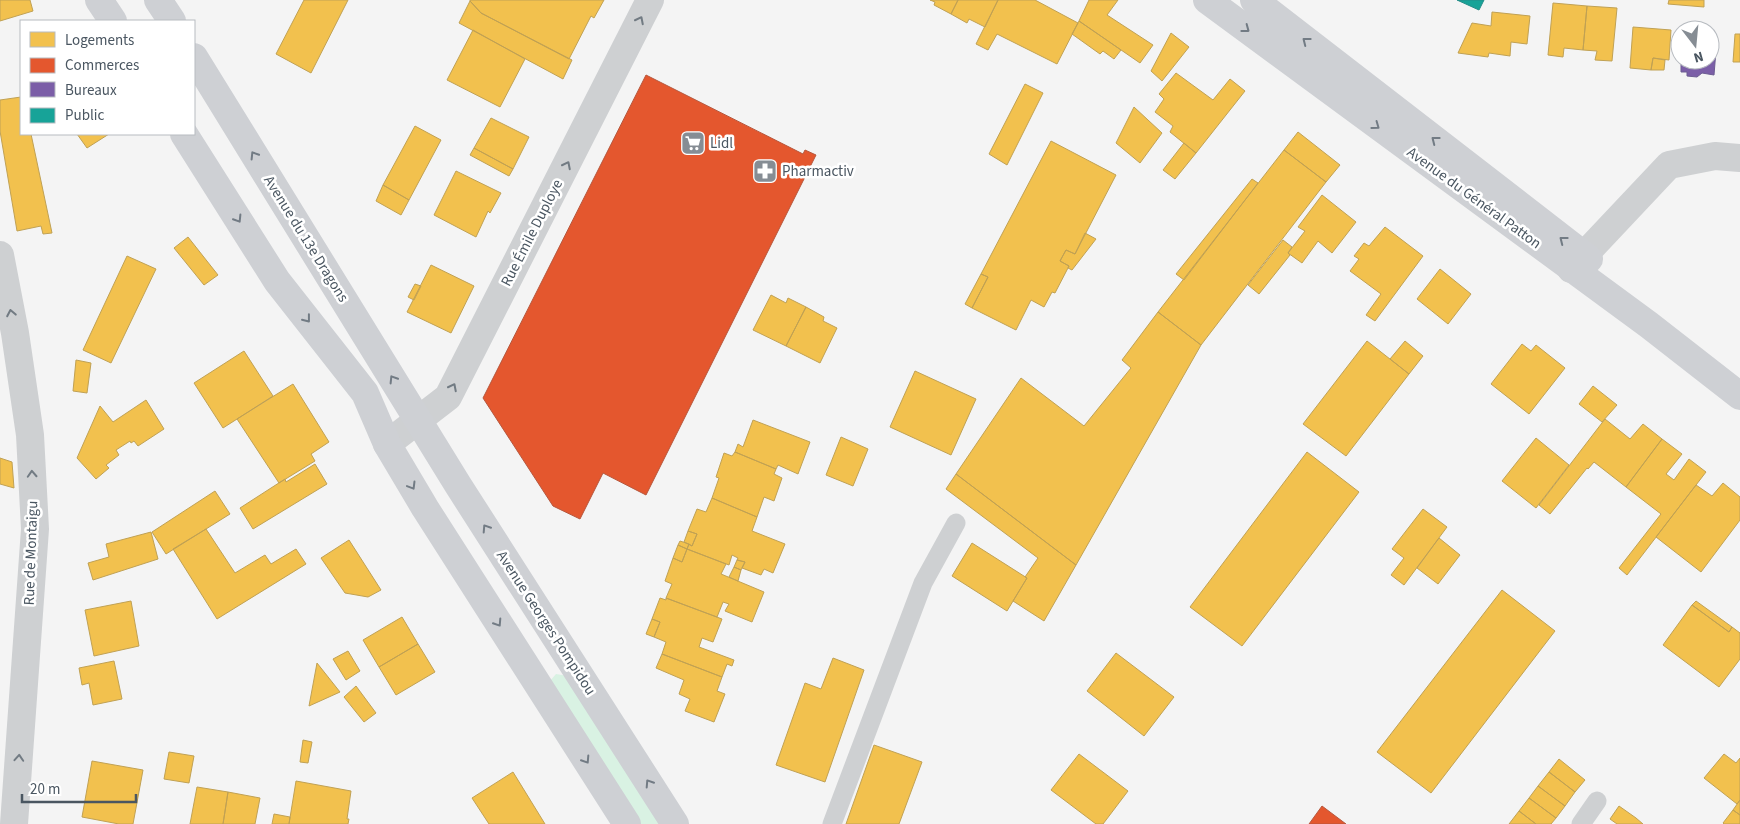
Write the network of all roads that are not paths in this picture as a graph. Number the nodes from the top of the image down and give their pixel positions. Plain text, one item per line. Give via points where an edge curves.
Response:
1 (99, 0) edge
2 (158, 0) edge
3 (650, 0) edge
4 (1207, 0) edge
5 (1254, 0) edge
6 (112, 20) edge
7 (171, 20) edge
8 (195, 59) edge
9 (185, 135) edge
10 (1740, 158) edge
11 (0, 255) edge
12 (1578, 263) junction
13 (1740, 377) edge
14 (1740, 396) edge
15 (419, 421) junction
16 (387, 444) junction
17 (956, 523) dead end
18 (1597, 801) dead end
19 (14, 824) edge
20 (627, 824) edge
21 (675, 824) edge
22 (832, 824) edge
23 (1581, 824) edge

1 - 6 main road
2 - 7 main road
15 -> 3 street, Rue Émile Duploye via 448,397
4 -> 12 main road, Avenue du Général Patton
12 -> 5 main road, Avenue du Général Patton
15 -> 8 main road, Avenue du 13e Dragons
9 -> 16 main road via 277,281 365,393
10 - 12 street via 1715,156 1669,165
19 -> 11 street, Rue de Montaigu via 35,530 30,435
12 - 13 main road, Avenue du Général Patton
12 - 14 main road, Avenue du Général Patton via 1649,326
15 - 16 street, Rue Émile Duploye
21 -> 15 main road, Avenue Georges Pompidou
16 -> 20 main road
17 - 22 lane via 923,583
18 - 23 lane

